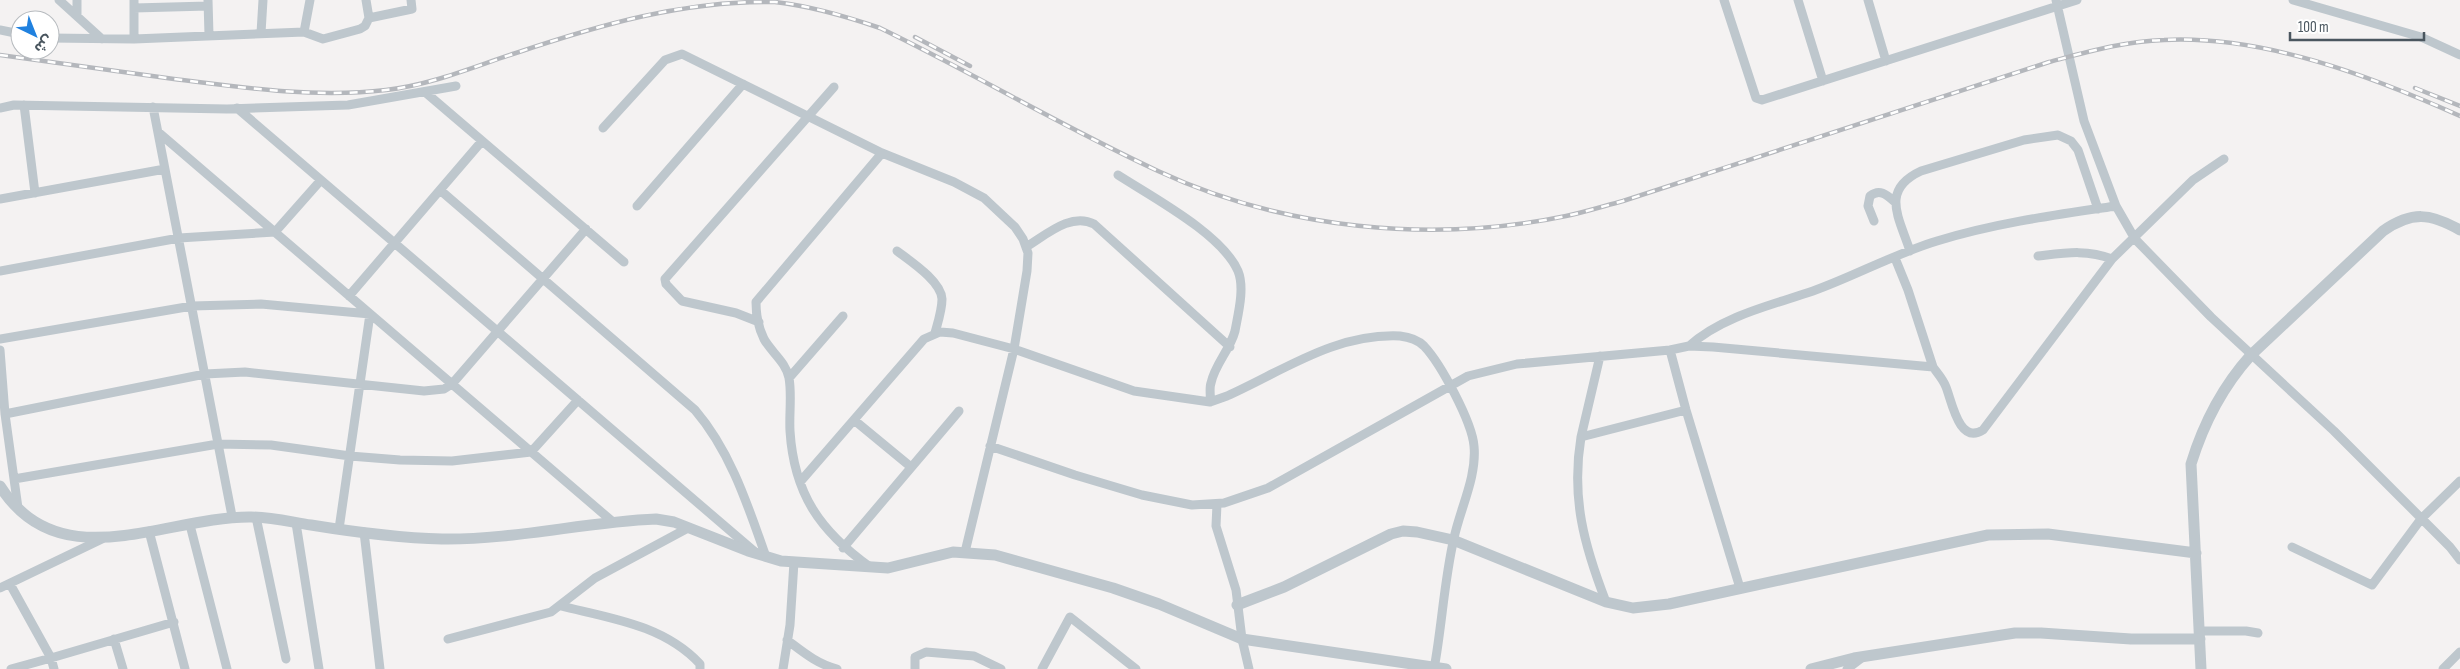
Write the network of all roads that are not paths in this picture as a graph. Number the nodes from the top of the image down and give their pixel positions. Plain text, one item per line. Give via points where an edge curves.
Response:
1 (60, 0) edge
2 (77, 0) edge
3 (263, 0) edge
4 (310, 0) edge
5 (411, 0) edge
6 (1724, 0) edge
7 (1798, 0) edge
8 (1868, 0) edge
9 (2077, 0) edge
10 (2293, 0) edge
11 (365, 1) edge
12 (208, 3) edge
13 (2056, 3) edge
14 (134, 4) edge
15 (77, 16) junction
16 (369, 18) junction
17 (261, 32) junction
18 (304, 32) junction
19 (209, 34) junction
20 (60, 38) edge
21 (102, 39) junction
22 (134, 39) junction
23 (2460, 56) edge
24 (1886, 60) junction
25 (1823, 81) junction
26 (743, 84) junction
27 (456, 86) dead end
28 (834, 87) dead end
29 (425, 92) junction
30 (24, 105) junction
31 (0, 108) edge
32 (153, 108) junction
33 (237, 108) junction
34 (809, 116) junction
35 (603, 128) dead end
36 (158, 132) junction
37 (482, 141) junction
38 (882, 152) junction
39 (2224, 159) dead end
40 (165, 169) junction
41 (1118, 175) dead end
42 (321, 180) junction
43 (440, 190) junction
44 (35, 193) junction
45 (0, 199) edge
46 (1894, 202) junction
47 (637, 206) dead end
48 (2116, 206) junction
49 (2098, 209) junction
50 (1874, 221) dead end
51 (586, 229) junction
52 (2460, 230) edge
53 (275, 232) junction
54 (178, 238) junction
55 (2135, 239) junction
56 (395, 242) junction
57 (1026, 247) junction
58 (897, 251) dead end
59 (1910, 251) junction
60 (2038, 256) dead end
61 (1895, 258) junction
62 (2112, 260) junction
63 (624, 262) dead end
64 (0, 271) edge
65 (544, 278) junction
66 (348, 296) junction
67 (192, 306) junction
68 (370, 314) junction
69 (843, 316) dead end
70 (759, 322) junction
71 (498, 330) junction
72 (935, 334) junction
73 (0, 339) edge
74 (1230, 346) junction
75 (1689, 346) junction
76 (1014, 349) junction
77 (0, 350) edge
78 (1670, 350) junction
79 (2250, 355) junction
80 (1600, 356) junction
81 (1933, 368) junction
82 (205, 374) junction
83 (789, 378) junction
84 (360, 384) junction
85 (452, 384) junction
86 (1449, 386) junction
87 (578, 400) junction
88 (1210, 402) junction
89 (1686, 410) junction
90 (959, 411) dead end
91 (5, 414) junction
92 (854, 420) junction
93 (1581, 437) junction
94 (218, 444) junction
95 (990, 446) junction
96 (531, 452) junction
97 (350, 456) junction
98 (912, 467) junction
99 (14, 479) junction
100 (2460, 480) edge
101 (800, 482) junction
102 (0, 486) edge
103 (1217, 504) junction
104 (19, 512) junction
105 (232, 516) junction
106 (256, 517) junction
107 (2420, 519) junction
108 (612, 522) junction
109 (296, 523) junction
110 (190, 525) junction
111 (688, 528) junction
112 (339, 529) junction
113 (148, 532) junction
114 (364, 532) junction
115 (102, 539) junction
116 (1453, 540) junction
117 (2292, 547) dead end
118 (843, 548) junction
119 (965, 552) junction
120 (2196, 553) junction
121 (762, 556) junction
122 (2460, 560) edge
123 (794, 562) junction
124 (872, 569) junction
125 (10, 584) junction
126 (0, 588) edge
127 (1740, 588) junction
128 (1606, 602) junction
129 (1237, 605) junction
130 (561, 606) junction
131 (174, 622) junction
132 (2258, 633) dead end
133 (2200, 635) junction
134 (448, 638) dead end
135 (114, 639) junction
136 (1242, 639) junction
137 (787, 640) junction
138 (2460, 652) edge
139 (1866, 656) junction
140 (51, 658) junction
141 (286, 659) dead end
142 (1438, 668) edge
143 (11, 669) edge
144 (54, 669) edge
145 (123, 669) edge
146 (185, 669) edge
147 (228, 669) edge
148 (319, 669) edge
149 (380, 669) edge
150 (700, 669) edge
151 (783, 669) edge
152 (837, 669) edge
153 (914, 669) edge
154 (1001, 669) edge
155 (1042, 669) edge
156 (1136, 669) edge
157 (1249, 669) edge
158 (1811, 669) edge
159 (1847, 669) edge
160 (2202, 669) edge
161 (2443, 669) edge

1 - 15 street
2 - 15 street
3 - 17 street
4 - 18 street
5 - 16 street via 412,9
6 - 25 street via 1758,100
7 - 25 street
8 - 24 street
9 - 13 street
10 - 23 street via 2421,37
11 - 16 street
12 - 14 street
12 - 19 street
13 - 24 street
13 - 48 street via 2084,121
14 - 22 street
15 - 21 street
16 - 18 street via 360,29 335,37 323,39
17 - 18 street
17 - 19 street
19 - 22 street
20 - 21 street
21 - 22 street
24 - 25 street
26 - 34 street
26 - 35 street via 682,54 672,56
26 - 47 street
27 - 29 street
28 - 34 street
29 - 33 street via 348,105
29 - 37 street
30 - 31 street
30 - 32 street
30 - 44 street
32 - 33 street
32 - 36 street
33 - 42 street
34 - 38 street
34 - 70 street via 665,278 666,284 682,301 736,313
36 - 40 street
36 - 53 street
37 - 43 street
37 - 51 street
38 - 57 street via 984,198 1015,227
38 - 70 street via 756,302
39 - 55 street via 2192,180
40 - 44 street
40 - 54 street
41 - 74 street via 1199,226 1238,271 1241,285
42 - 53 street
42 - 56 street
43 - 56 street
43 - 65 street
44 - 45 street
46 - 49 street via 1901,184 1921,171 2024,140 2058,135 2071,141 2078,150
46 - 50 street via 1880,192 1870,196 1868,206
46 - 59 street
48 - 49 street
48 - 55 street
49 - 59 street via 2008,222
51 - 63 street
51 - 65 street
52 - 79 street via 2428,217 2400,219 2383,230
53 - 54 street
53 - 66 street
54 - 64 street
54 - 67 street
55 - 62 street
55 - 79 street
56 - 66 street
56 - 71 street
57 - 74 street via 1068,222 1086,220
57 - 76 street via 1027,271
58 - 72 street via 938,286 942,297
59 - 61 street
60 - 62 street via 2098,253
61 - 75 street via 1732,320 1701,334
61 - 81 street
62 - 81 street via 1983,430 1978,433 1964,429 1942,379
65 - 71 street
65 - 121 street via 706,422 730,463
66 - 68 street
67 - 68 street via 261,304
67 - 73 street
67 - 82 street
68 - 84 street
68 - 85 street
69 - 83 street
70 - 83 street via 764,339 782,362
71 - 85 street
71 - 87 street
72 - 76 street via 954,333
72 - 92 street via 924,339
74 - 88 street via 1210,384
75 - 78 street
75 - 81 street
76 - 88 street via 1134,391
76 - 95 street
77 - 91 street
78 - 80 street
78 - 89 street
79 - 107 street via 2334,431
79 - 120 street via 2218,400 2190,464
80 - 86 street via 1493,368
80 - 93 street
82 - 84 street via 245,372
82 - 91 street
82 - 94 street
83 - 101 street via 790,434
84 - 85 street via 424,391 444,389
84 - 97 street
85 - 96 street
86 - 88 street via 1423,345 1400,336 1330,346
86 - 103 street via 1268,488
86 - 116 street via 1471,430 1474,447 1473,468
87 - 96 street
87 - 121 street
89 - 93 street
89 - 127 street
90 - 98 street
91 - 99 street
92 - 98 street
92 - 101 street
93 - 128 street via 1576,480 1582,530
94 - 97 street via 272,445
94 - 99 street
94 - 105 street
95 - 103 street via 1142,495 1192,505
95 - 119 street
96 - 97 street via 452,461
96 - 108 street
97 - 112 street
98 - 118 street
99 - 104 street
100 - 107 street
101 - 118 street via 819,522
102 - 104 street
103 - 129 street via 1216,526 1230,567
104 - 115 street via 36,524 56,531
105 - 106 street
105 - 110 street
106 - 109 street
106 - 141 street
107 - 117 street via 2372,585
107 - 122 street
108 - 111 street via 656,519
108 - 114 street via 474,539 414,538
109 - 112 street
109 - 148 street
110 - 113 street
110 - 147 street
111 - 121 street
111 - 130 street via 595,578
112 - 114 street
113 - 115 street
113 - 131 street
114 - 149 street
115 - 125 street
116 - 128 street
116 - 129 street via 1417,532 1391,534 1284,587
116 - 142 street
118 - 124 street
119 - 124 street
119 - 136 street via 995,555 1114,588
120 - 127 street via 2048,534 1988,534
120 - 133 street
121 - 123 street
123 - 124 street
123 - 137 street
125 - 126 street
125 - 140 street
127 - 128 street via 1651,607 1633,608
129 - 136 street
130 - 134 street via 541,616
130 - 150 street via 657,632 689,652 700,664
131 - 135 street
131 - 146 street
132 - 133 street
133 - 139 street via 2131,639 2015,633
133 - 160 street
135 - 140 street
135 - 145 street
136 - 142 street
136 - 157 street
137 - 151 street
137 - 152 street via 824,666
138 - 161 street
139 - 158 street
139 - 159 street
140 - 143 street
140 - 144 street
153 - 154 street via 915,657 926,652 974,656
155 - 156 street via 1070,617

